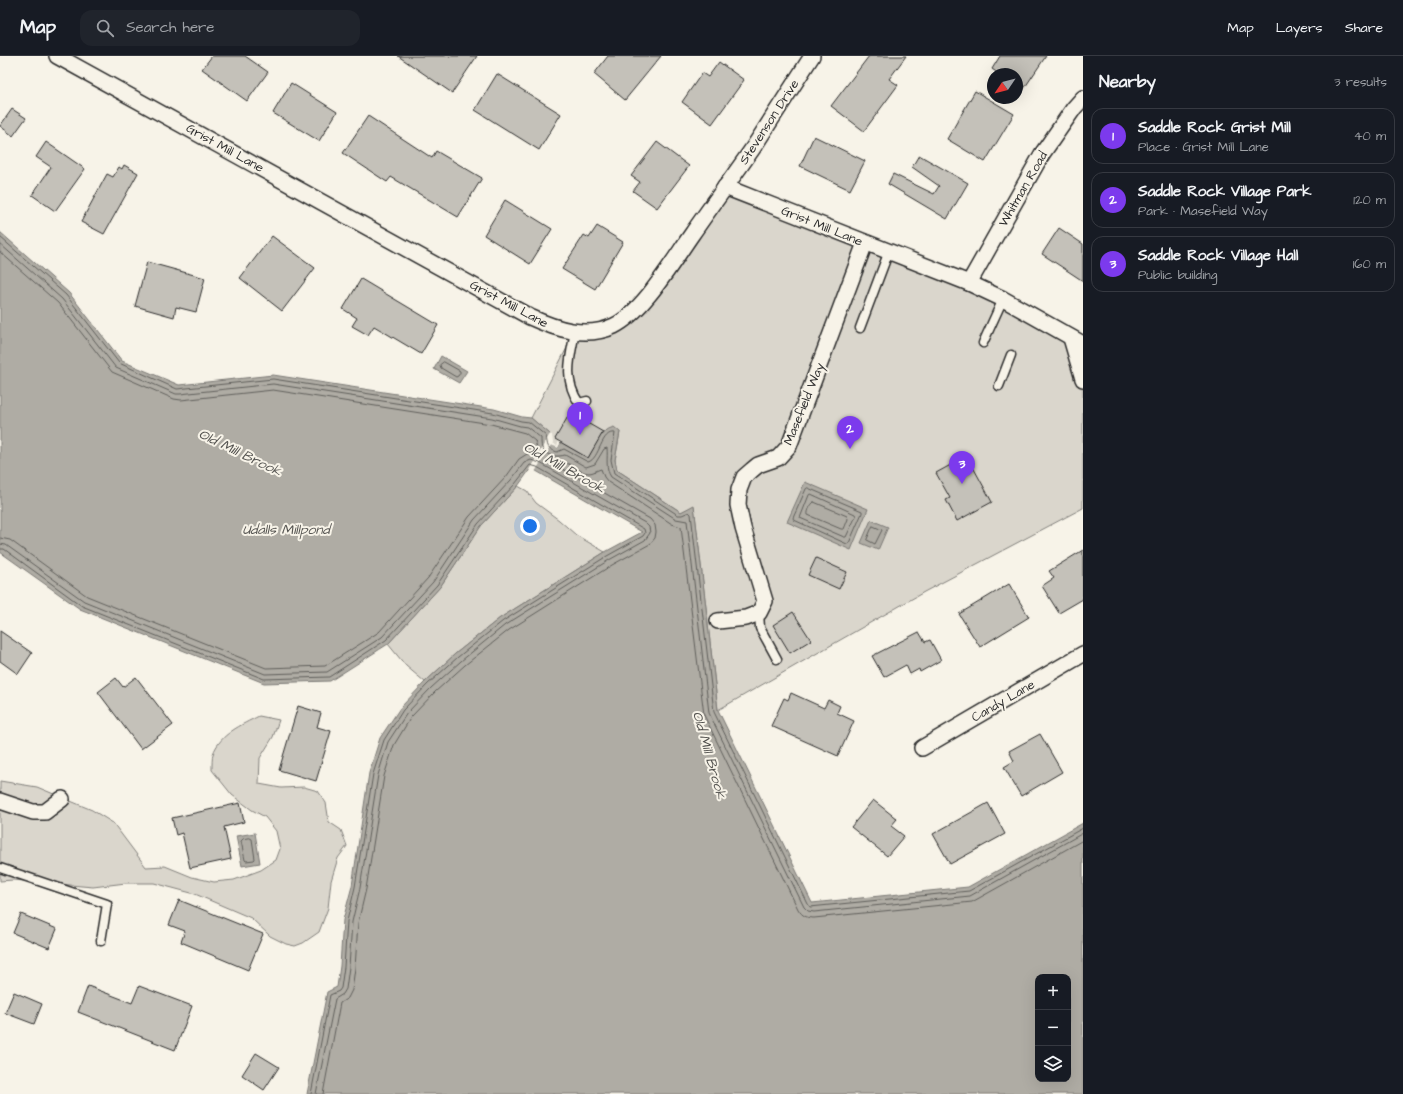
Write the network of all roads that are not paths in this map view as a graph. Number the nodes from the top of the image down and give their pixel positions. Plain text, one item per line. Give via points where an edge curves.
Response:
1 (57, 56) edge
2 (812, 56) edge
3 (80, 61) edge
4 (1083, 98) edge
5 (725, 187) junction
6 (865, 243) junction
7 (889, 252) junction
8 (969, 283) junction
9 (1003, 299) junction
10 (860, 328) dead end
11 (575, 332) junction
12 (1077, 341) edge
13 (983, 343) dead end
14 (1012, 355) dead end
15 (1083, 379) edge
16 (999, 386) dead end
17 (587, 401) dead end
18 (759, 613) junction
19 (718, 621) dead end
20 (1083, 654) edge
21 (777, 658) dead end
22 (922, 748) dead end
23 (62, 799) dead end
24 (0, 801) edge
25 (0, 868) edge
26 (101, 941) dead end

1 - 3 street, Grist Mill Lane
2 - 5 street, Stevenson Drive
3 - 11 street, Grist Mill Lane via 530,317
4 - 8 street, Whitman Road via 1042,154
5 - 6 street, Grist Mill Lane
5 - 11 street, Grist Mill Lane via 651,293 636,308 616,325 606,329
6 - 7 street, Grist Mill Lane
6 - 18 street, Masefield Way via 789,446 778,458 758,465 752,470 744,477 738,490 743,528 765,601
7 - 8 street, Grist Mill Lane
7 - 10 lane
8 - 9 street, Grist Mill Lane
9 - 12 street, Grist Mill Lane
9 - 13 lane
11 - 17 lane via 569,382 579,403
12 - 15 street
14 - 16 lane
18 - 19 street via 746,618
18 - 21 lane, Masefield Way via 760,628
20 - 22 street, Candy Lane
23 - 24 street via 45,812 33,812
25 - 26 lane via 107,904

